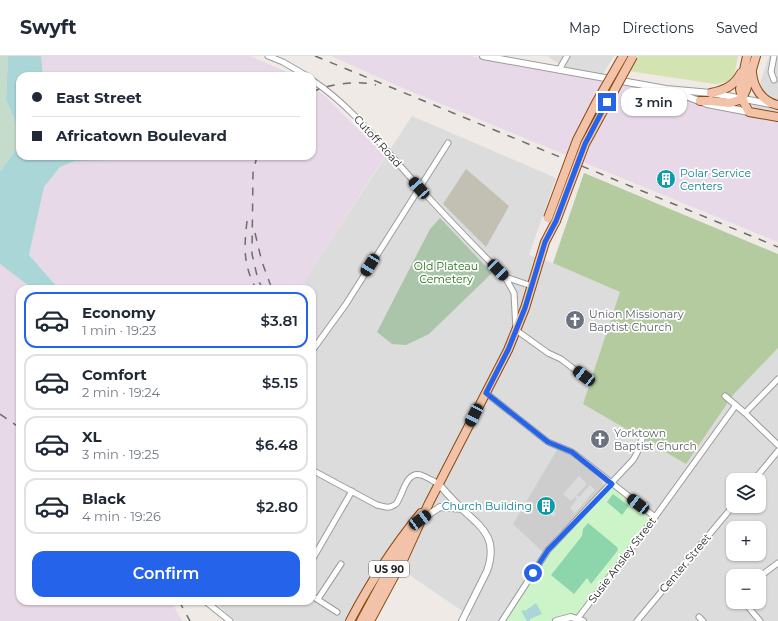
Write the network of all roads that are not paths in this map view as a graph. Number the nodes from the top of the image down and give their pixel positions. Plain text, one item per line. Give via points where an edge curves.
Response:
1 (268, 56) edge
2 (483, 56) edge
3 (567, 56) edge
4 (623, 56) edge
5 (633, 56) edge
6 (747, 56) edge
7 (756, 56) edge
8 (774, 56) edge
9 (501, 58) edge
10 (748, 68) junction
11 (559, 70) junction
12 (300, 72) edge
13 (774, 80) dead end
14 (316, 83) edge
15 (666, 89) junction
16 (710, 93) junction
17 (742, 99) junction
18 (700, 101) junction
19 (775, 105) edge
20 (749, 112) junction
21 (778, 117) edge
22 (448, 143) dead end
23 (419, 188) junction
24 (552, 219) junction
25 (505, 277) junction
26 (532, 286) junction
27 (516, 330) junction
28 (316, 345) edge
29 (584, 376) dead end
30 (778, 379) edge
31 (486, 393) junction
32 (725, 396) dead end
33 (736, 406) junction
34 (745, 413) junction
35 (642, 439) dead end
36 (778, 445) edge
37 (778, 451) edge
38 (316, 472) edge
39 (760, 473) edge
40 (438, 484) junction
41 (612, 484) junction
42 (352, 492) junction
43 (429, 503) junction
44 (463, 509) junction
45 (727, 513) edge
46 (655, 517) junction
47 (420, 520) junction
48 (316, 553) edge
49 (778, 563) edge
50 (340, 564) dead end
51 (766, 572) edge
52 (318, 599) joint
53 (210, 605) edge
54 (750, 609) edge
55 (337, 612) dead end
56 (581, 620) edge
57 (230, 621) edge
58 (350, 621) edge
59 (361, 621) edge
60 (370, 621) edge
61 (462, 621) edge
62 (502, 621) edge
63 (556, 621) edge
64 (636, 621) edge
65 (760, 621) edge

1 - 12 street
2 - 9 street
3 - 11 street
4 - 24 main road, US 90, bridge via 577,140
5 - 24 main road, US 90, bridge via 585,144
6 - 10 main road
7 - 10 main road
8 - 13 street via 771,72
9 - 11 street
10 - 16 main road via 732,86
10 - 17 main road via 746,90
10 - 19 main road via 758,91
11 - 15 street
14 - 23 street, Cutoff Road via 349,109
15 - 16 street
15 - 18 street
16 - 17 street
17 - 18 main road via 730,103
17 - 19 street
17 - 20 main road
18 - 20 street
20 - 21 main road
22 - 23 street
23 - 25 street, Cutoff Road
23 - 28 street via 346,304
24 - 26 main road, US 90
25 - 26 street, Cutoff Road
25 - 27 street, Cutoff Road via 514,293
26 - 27 main road, US 90
27 - 29 street
27 - 31 main road, US 90
30 - 34 street
31 - 40 main road, US 90
31 - 41 street via 548,442 572,452
32 - 33 street
33 - 34 street
33 - 46 street, Susie Ansley Street
34 - 36 street
35 - 41 street via 638,453
37 - 39 street
38 - 42 street
40 - 42 street via 422,476 413,476 407,481 396,504 389,508 377,505
40 - 43 main road, US 90
40 - 44 street
41 - 46 street
41 - 62 street via 548,550
42 - 48 street
43 - 47 main road, US 90
43 - 58 main road via 402,536 370,583
44 - 47 street via 440,507
44 - 61 street via 488,535 491,553 487,571
45 - 64 street, Center Street
46 - 56 street, Susie Ansley Street
47 - 59 main road, US 90 via 402,545
47 - 60 main road, US 90 via 404,558
49 - 51 street
50 - 52 street
52 - 55 street
53 - 57 street
54 - 65 street
56 - 63 street via 571,616

